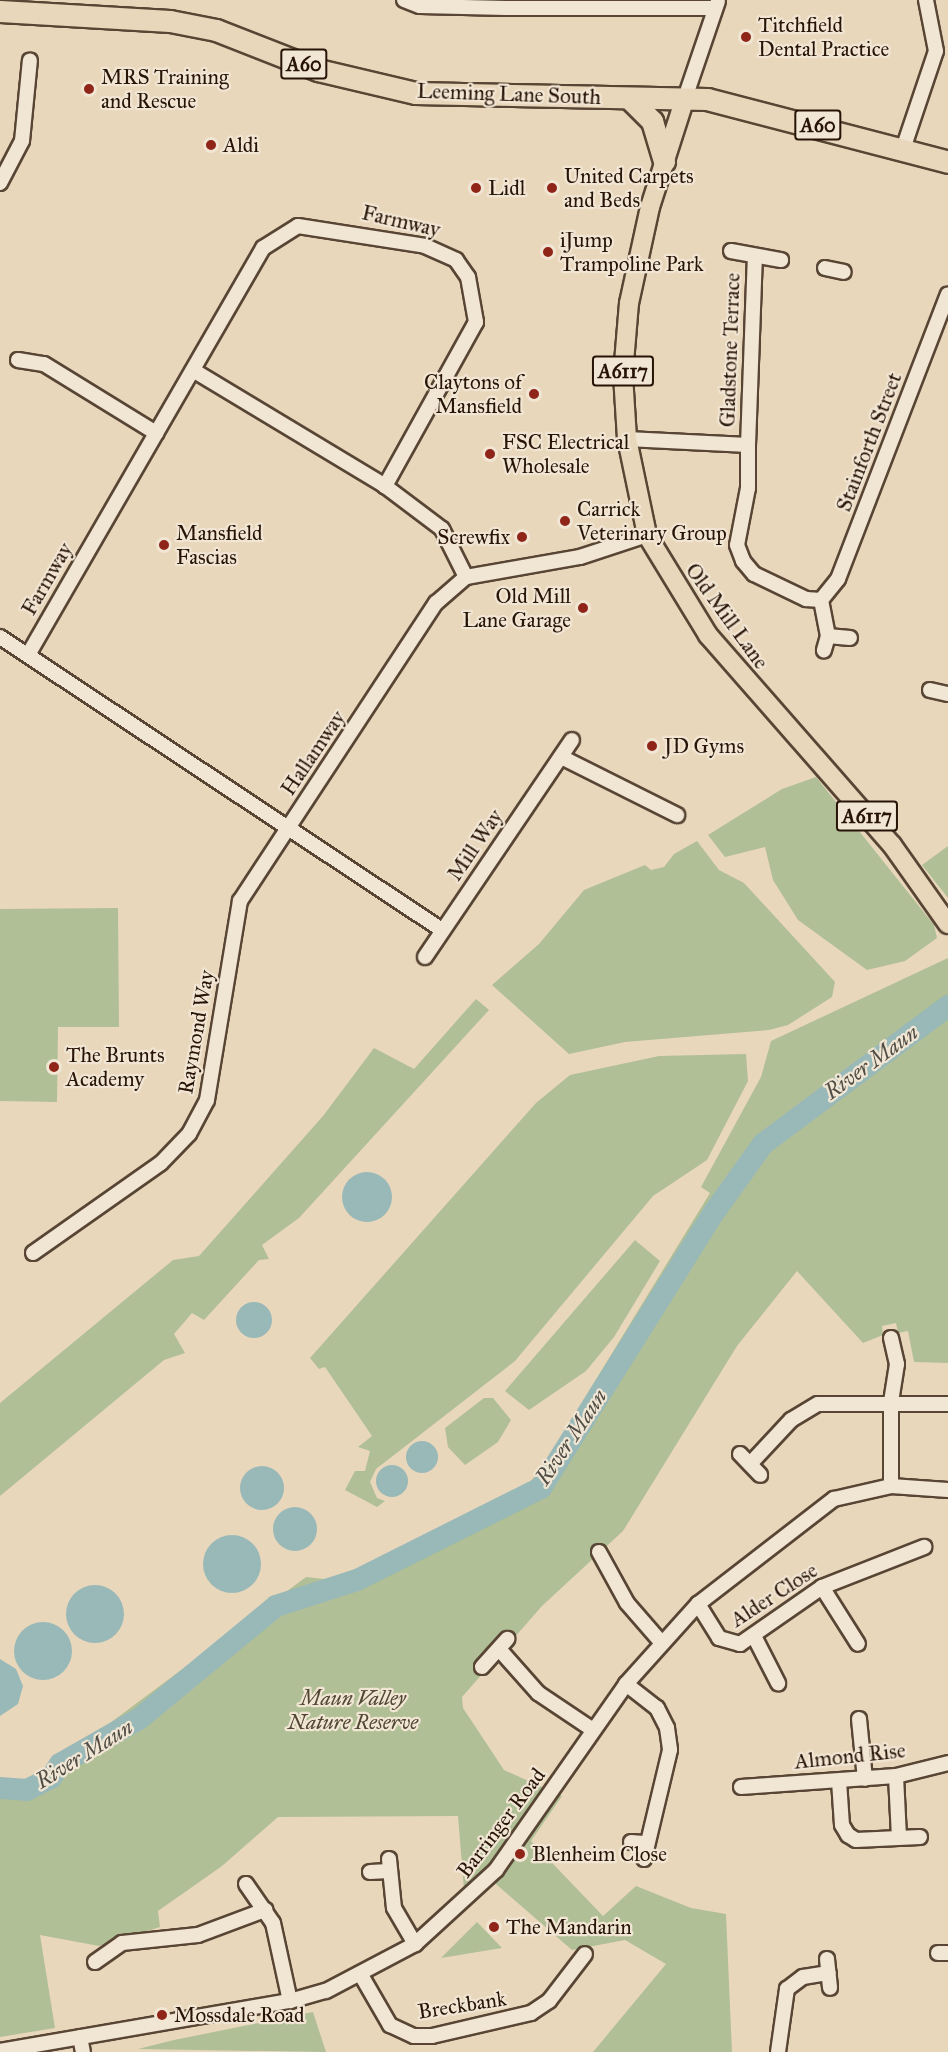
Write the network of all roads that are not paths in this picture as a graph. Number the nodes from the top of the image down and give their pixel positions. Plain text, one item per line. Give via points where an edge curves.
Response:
1 (404, 0) edge
2 (926, 0) edge
3 (508, 4) edge
4 (717, 4) edge
5 (0, 10) edge
6 (30, 60) dead end
7 (629, 98) junction
8 (685, 98) junction
9 (903, 149) junction
10 (664, 161) junction
11 (948, 162) edge
12 (0, 183) edge
13 (731, 251) dead end
14 (755, 256) junction
15 (781, 260) dead end
16 (825, 268) dead end
17 (844, 272) dead end
18 (948, 294) edge
19 (18, 360) dead end
20 (193, 369) junction
21 (156, 433) junction
22 (627, 439) junction
23 (748, 446) junction
24 (385, 486) junction
25 (647, 535) junction
26 (466, 577) junction
27 (821, 600) junction
28 (828, 636) junction
29 (0, 637) edge
30 (850, 638) dead end
31 (824, 650) dead end
32 (28, 655) junction
33 (930, 690) dead end
34 (948, 694) edge
35 (572, 740) dead end
36 (561, 757) junction
37 (676, 815) dead end
38 (289, 826) junction
39 (948, 924) edge
40 (442, 930) junction
41 (425, 957) dead end
42 (33, 1252) dead end
43 (891, 1338) dead end
44 (891, 1401) junction
45 (948, 1404) edge
46 (740, 1454) dead end
47 (750, 1464) junction
48 (760, 1475) dead end
49 (891, 1486) junction
50 (948, 1490) edge
51 (924, 1547) dead end
52 (599, 1552) dead end
53 (822, 1587) junction
54 (698, 1604) junction
55 (755, 1638) junction
56 (660, 1641) junction
57 (858, 1644) dead end
58 (482, 1667) dead end
59 (778, 1683) dead end
60 (626, 1684) junction
61 (859, 1719) dead end
62 (593, 1730) junction
63 (948, 1763) edge
64 (896, 1776) junction
65 (865, 1779) junction
66 (839, 1781) junction
67 (756, 1801) dead end
68 (899, 1837) junction
69 (920, 1837) dead end
70 (631, 1842) dead end
71 (647, 1843) junction
72 (644, 1859) dead end
73 (370, 1872) dead end
74 (246, 1884) dead end
75 (265, 1910) junction
76 (415, 1944) junction
77 (577, 1958) dead end
78 (114, 1966) dead end
79 (361, 1974) junction
80 (830, 1988) dead end
81 (290, 2001) junction
82 (80, 2037) junction
83 (0, 2051) edge
84 (83, 2052) edge
85 (778, 2052) edge

1 - 3 street via 420,6
2 - 9 street via 936,51
3 - 4 street
4 - 8 street
5 - 7 highway, Leeming Lane South / A60 via 170,21 216,30 318,70 415,93
6 - 12 street via 22,141
7 - 8 highway, Leeming Lane South / A60
7 - 10 highway via 652,121
8 - 9 highway, Leeming Lane South / A60 via 768,111
8 - 10 main road, Old Mill Lane / A6117
9 - 11 highway, Leeming Lane South / A60
10 - 22 main road, Old Mill Lane / A6117 via 628,303 622,375
13 - 14 street
14 - 15 street
14 - 23 street, Gladstone Terrace
16 - 17 street
18 - 27 street, Stainforth Street via 838,579
19 - 21 street via 44,364
20 - 21 street, Farmway
20 - 24 street
20 - 24 street, Farmway via 263,248 285,230 313,225 441,250 468,276 476,322
21 - 32 street, Farmway
22 - 23 street, Gladstone Terrace
22 - 25 main road, Old Mill Lane / A6117
23 - 27 street, Gladstone Terrace via 736,545 743,561 754,574 806,599
24 - 26 street via 442,529
25 - 26 street via 580,557
25 - 39 main road, Old Mill Lane / A6117 via 708,635 892,845
26 - 38 street, Hallamway via 436,603
27 - 28 street
28 - 30 street
28 - 31 street
29 - 32 street, Hallamway
32 - 38 street, Hallamway
33 - 34 street
35 - 36 street, Mill Way
36 - 37 street
36 - 40 street, Mill Way
38 - 40 street
38 - 42 street, Raymond Way via 240,901 207,1100 189,1134 161,1163
40 - 41 street, Mill Way
43 - 44 street via 897,1364
44 - 45 street
44 - 47 street via 818,1404 801,1411
44 - 49 street
46 - 47 street
47 - 48 street
49 - 50 street, Barringer Road
49 - 54 street, Barringer Road via 834,1499
51 - 53 street, Alder Close
52 - 56 street via 627,1603
53 - 55 street, Alder Close via 763,1624
53 - 57 street
54 - 55 street, Alder Close via 729,1644
54 - 56 street, Barringer Road
55 - 59 street
56 - 60 street, Barringer Road
58 - 62 street via 503,1644 538,1693
60 - 62 street, Barringer Road
60 - 71 street via 657,1708 667,1728 670,1750
61 - 65 street
62 - 76 street, Barringer Road via 496,1870
63 - 64 street, Almond Rise
64 - 65 street, Almond Rise
64 - 68 street
65 - 66 street, Almond Rise
66 - 67 street, Almond Rise via 748,1787
66 - 68 street via 842,1826 848,1835 856,1840
68 - 69 street
70 - 71 street
71 - 72 street
73 - 76 street via 389,1865 394,1908
74 - 75 street
75 - 78 street via 198,1935 156,1935 122,1943 100,1958
75 - 81 street
76 - 79 street, Barringer Road
77 - 79 street, Breckbank via 549,2001 531,2013 432,2036 408,2034 390,2025
79 - 81 street, Barringer Road
80 - 85 street via 828,1966 787,1989
81 - 82 street, Barringer Road
82 - 83 street, Barringer Road
82 - 84 street

